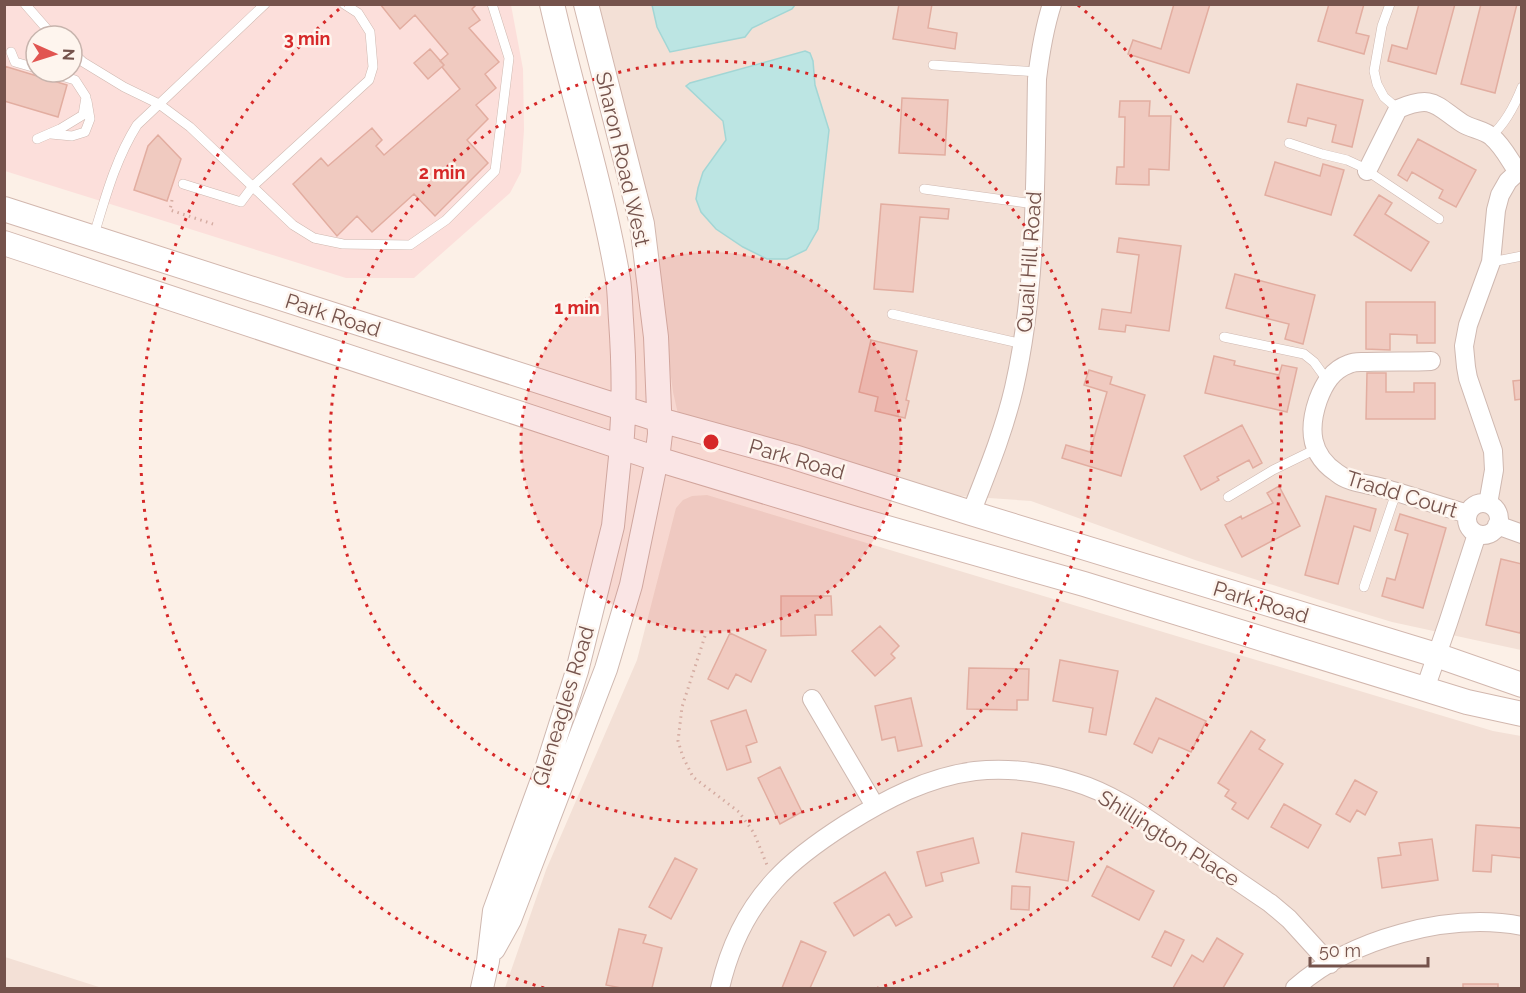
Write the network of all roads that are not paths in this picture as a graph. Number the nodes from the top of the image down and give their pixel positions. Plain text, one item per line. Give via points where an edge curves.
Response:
1 (25, 4) edge
2 (265, 4) edge
3 (344, 4) edge
4 (492, 4) edge
5 (552, 4) edge
6 (586, 4) edge
7 (1052, 4) edge
8 (1390, 4) edge
9 (43, 24) edge
10 (11, 52) dead end
11 (84, 63) edge
12 (24, 65) edge
13 (933, 65) dead end
14 (1038, 72) junction
15 (78, 84) edge
16 (1521, 87) edge
17 (86, 97) junction
18 (159, 104) junction
19 (1398, 109) junction
20 (48, 134) junction
21 (1491, 136) junction
22 (37, 139) dead end
23 (1289, 143) dead end
24 (1520, 170) edge
25 (1367, 171) junction
26 (183, 184) dead end
27 (253, 186) junction
28 (924, 189) dead end
29 (1034, 204) junction
30 (4, 209) edge
31 (1439, 219) dead end
32 (93, 238) junction
33 (4, 243) edge
34 (1521, 256) edge
35 (1491, 262) junction
36 (892, 314) dead end
37 (1224, 337) dead end
38 (1023, 344) junction
39 (1431, 361) dead end
40 (1327, 380) junction
41 (624, 409) junction
42 (660, 420) junction
43 (621, 447) junction
44 (1316, 448) junction
45 (657, 459) junction
46 (1396, 493) junction
47 (1228, 497) dead end
48 (1488, 504) junction
49 (971, 513) junction
50 (1468, 514) junction
51 (1497, 525) junction
52 (1477, 534) junction
53 (1521, 534) edge
54 (1364, 588) dead end
55 (1436, 655) junction
56 (1521, 685) edge
57 (1425, 689) junction
58 (812, 699) dead end
59 (1521, 714) edge
60 (875, 806) junction
61 (1521, 926) edge
62 (488, 961) junction
63 (1330, 964) junction
64 (482, 988) edge
65 (720, 988) edge
66 (1295, 988) edge

1 - 9 lane
2 - 18 lane
3 - 27 lane via 358,13 369,32 373,67 369,80
4 - 27 lane via 509,58 495,171 446,220 410,245 343,244 314,238 292,225
5 - 41 main road, Sharon Road West via 594,163 618,281
6 - 42 main road, Sharon Road West via 642,225 656,337
7 - 14 street, Quail Hill Road
8 - 19 lane via 1374,71 1384,97
10 - 12 lane via 15,62
11 - 18 lane
13 - 14 lane
14 - 29 street, Quail Hill Road
15 - 17 lane
16 - 21 lane via 1516,103
17 - 20 lane via 82,115
17 - 20 lane via 90,119 85,132 72,136
18 - 27 lane via 190,127
18 - 32 lane via 127,141
19 - 21 street via 1430,102
19 - 25 street
20 - 22 lane
21 - 24 street
23 - 25 lane via 1347,160
24 - 35 street via 1500,195
25 - 31 lane
26 - 27 lane via 241,202
28 - 29 lane
29 - 38 street, Quail Hill Road
30 - 32 main road, Park Road
32 - 41 main road, Park Road
33 - 43 main road, Park Road
34 - 35 lane
35 - 48 street via 1464,346 1468,378 1493,451
36 - 38 lane
37 - 40 lane via 1304,354
38 - 49 street, Quail Hill Road via 1000,439
39 - 40 street via 1352,362
40 - 44 street via 1314,413
41 - 42 main road, Park Road
41 - 43 main road, Sharon Road West
42 - 45 main road, Sharon Road West
42 - 49 main road, Park Road
43 - 45 main road, Park Road
43 - 62 street, Gleneagles Road via 613,526 577,671 494,911
44 - 46 street, Tradd Court via 1327,466 1340,476
44 - 47 lane
45 - 57 main road, Park Road
45 - 62 street, Gleneagles Road via 631,585 606,669 510,920
46 - 50 street, Tradd Court
46 - 54 lane
48 - 50 street via 1476,505
48 - 51 street via 1497,513
49 - 55 main road, Park Road
50 - 52 street via 1468,526
51 - 52 street via 1489,534
51 - 53 street
52 - 55 street
55 - 56 main road, Park Road
55 - 57 street
57 - 59 main road, Park Road
58 - 60 street
60 - 63 street, Shillington Place via 941,778 975,771 1021,770 1077,782 1141,815 1270,903
60 - 65 street, Shillington Place via 822,839 774,881 742,928
61 - 63 street via 1441,925 1380,940
62 - 64 street, Gleneagles Road
63 - 66 street

